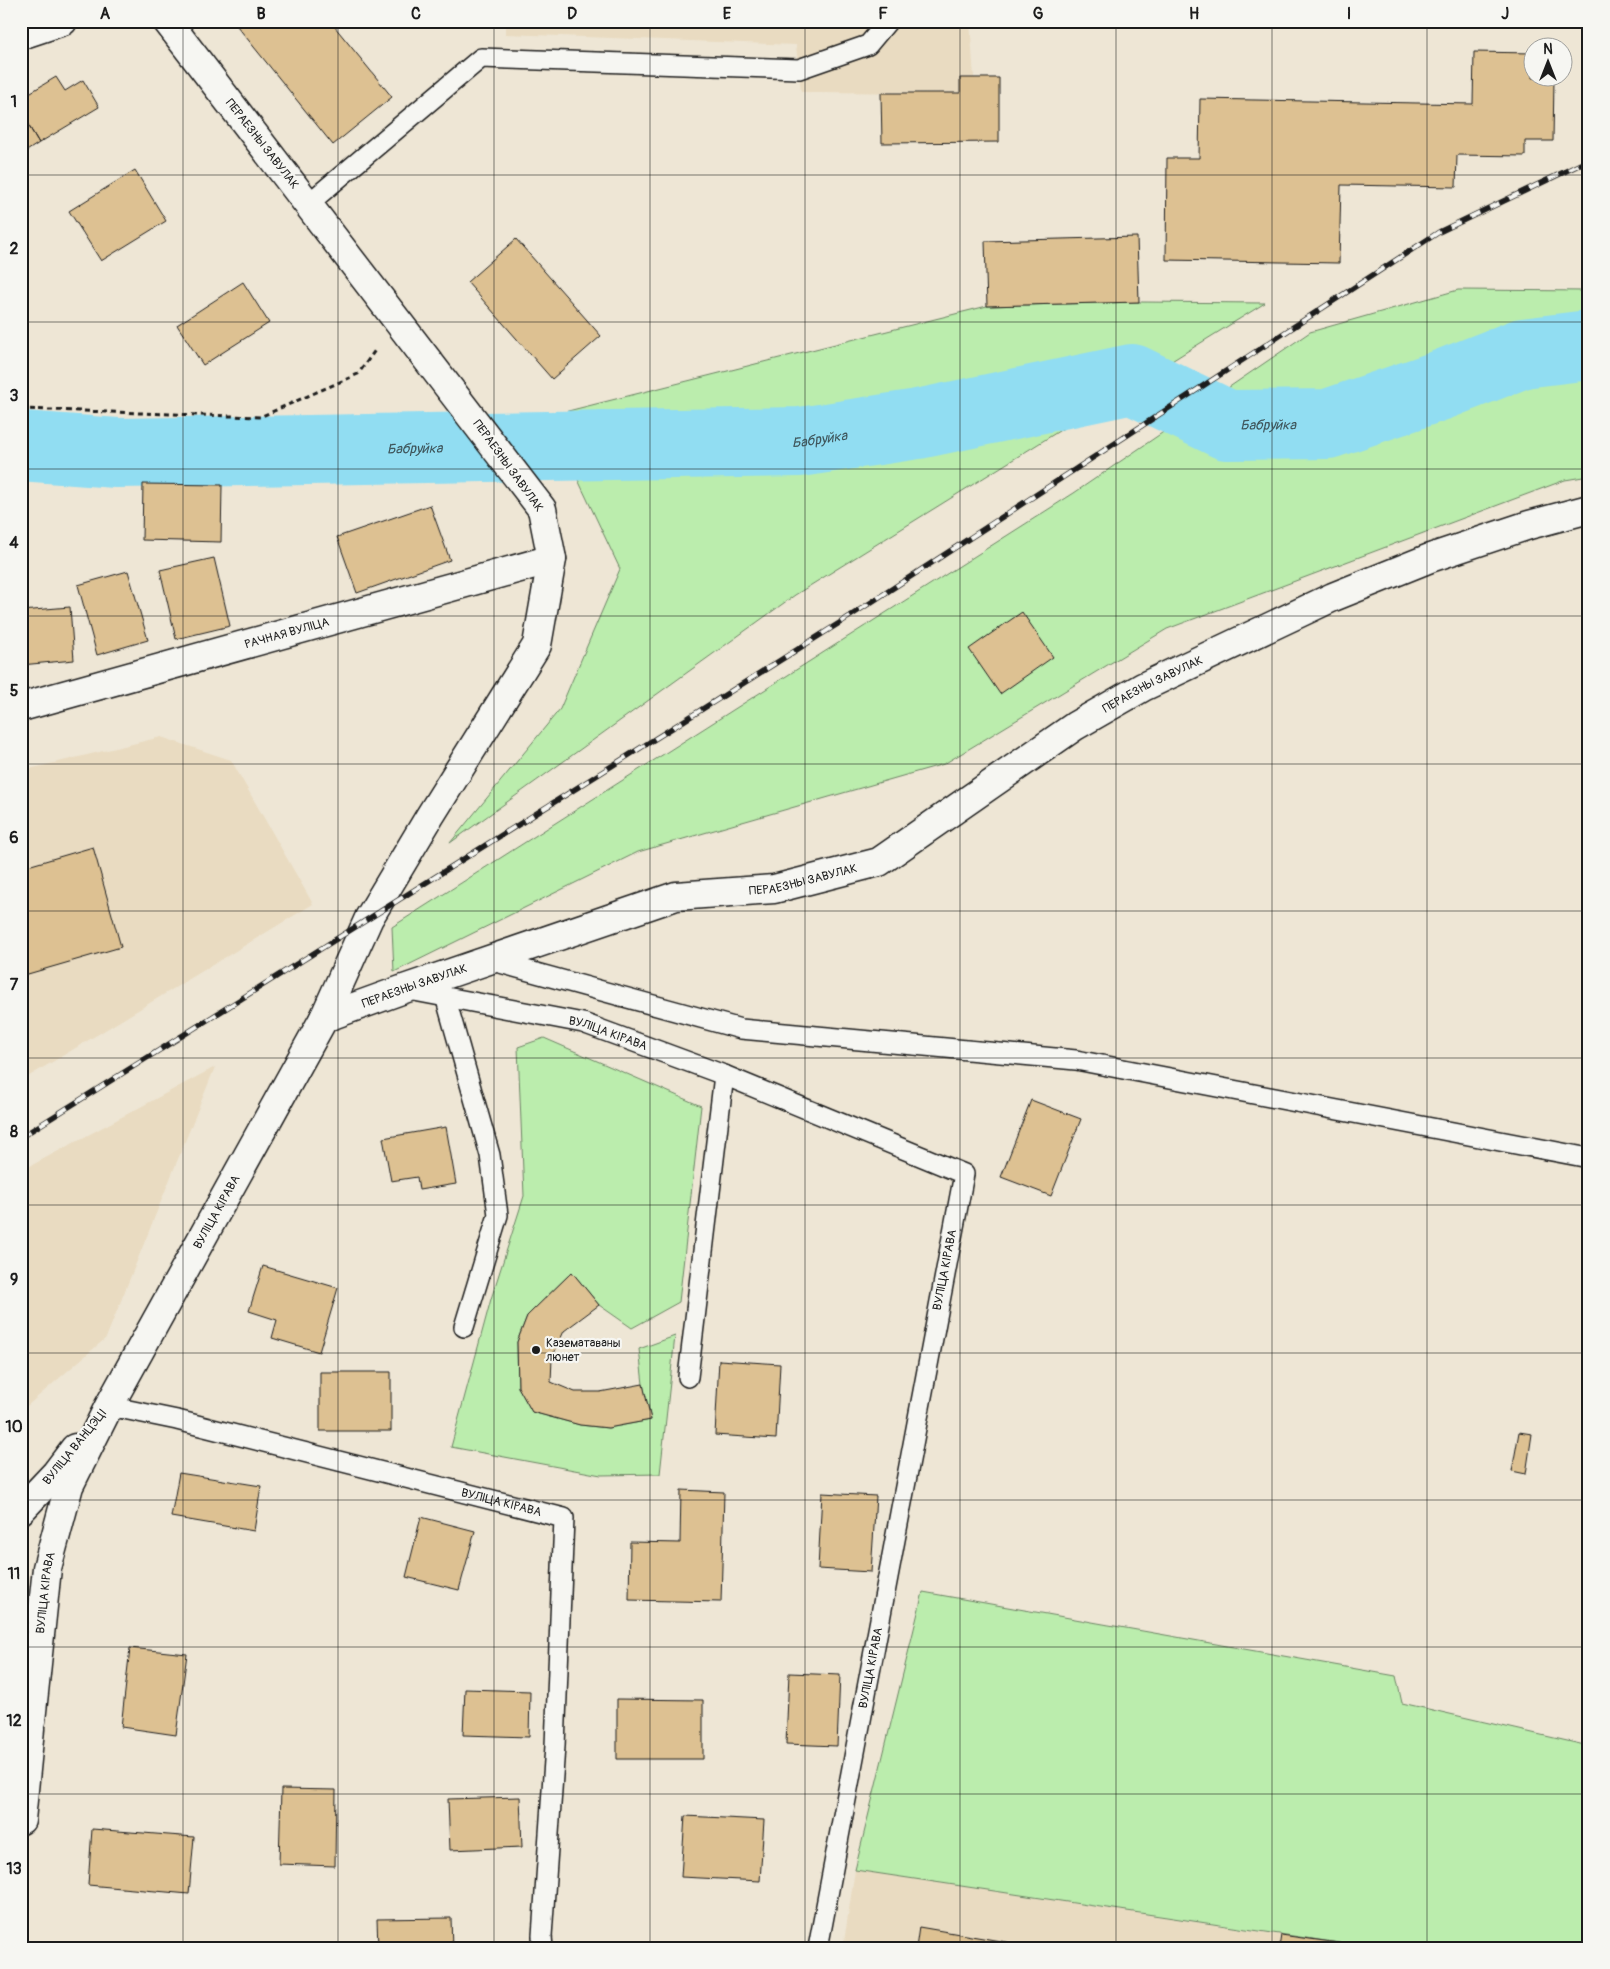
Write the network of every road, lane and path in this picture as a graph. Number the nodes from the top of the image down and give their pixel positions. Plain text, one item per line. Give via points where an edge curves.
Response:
1 (63, 21) edge
2 (167, 21) edge
3 (888, 21) edge
4 (21, 35) edge
5 (308, 204) junction
6 (398, 320) junction
7 (21, 409) edge
8 (1589, 509) edge
9 (552, 559) junction
10 (21, 706) edge
11 (489, 960) junction
12 (404, 989) junction
13 (445, 996) junction
14 (324, 1018) junction
15 (724, 1075) junction
16 (1589, 1158) edge
17 (464, 1327) dead end
18 (688, 1377) dead end
19 (109, 1406) junction
20 (21, 1510) edge
21 (21, 1686) edge
22 (30, 1729) junction
23 (21, 1820) edge
24 (543, 1948) edge
25 (818, 1948) edge

1 - 4 street
2 - 5 street, ПЕРАЕЗНЫ ЗАВУЛАК
3 - 5 lane via 868,45 799,69 481,58
5 - 6 street, ПЕРАЕЗНЫ ЗАВУЛАК
6 - 7 path via 358,374 260,417
6 - 9 street, ПЕРАЕЗНЫ ЗАВУЛАК via 542,509
8 - 11 street, ПЕРАЕЗНЫ ЗАВУЛАК via 1430,558 1333,597 1143,687 1075,726 879,862 774,889 676,896
9 - 10 street, РАЧНАЯ ВУЛІЦА
9 - 14 street, ПЕРАЕЗНЫ ЗАВУЛАК via 537,645 369,918
11 - 12 street, ПЕРАЕЗНЫ ЗАВУЛАК
11 - 16 lane via 741,1029 1076,1060
12 - 13 lane, ВУЛІЦА КІРАВА
12 - 14 street, ПЕРАЕЗНЫ ЗАВУЛАК
13 - 15 lane, ВУЛІЦА КІРАВА via 583,1023
13 - 17 lane via 490,1155 498,1215
14 - 19 street, ВУЛІЦА КІРАВА
15 - 18 lane
15 - 25 lane, ВУЛІЦА КІРАВА via 964,1174
19 - 20 street, ВУЛІЦА ВАНЦЭЦІ via 56,1473
19 - 22 street, ВУЛІЦА КІРАВА via 69,1486 47,1568
19 - 24 lane, ВУЛІЦА КІРАВА via 177,1420 564,1518
21 - 22 street
22 - 23 street, ВУЛІЦА КІРАВА

